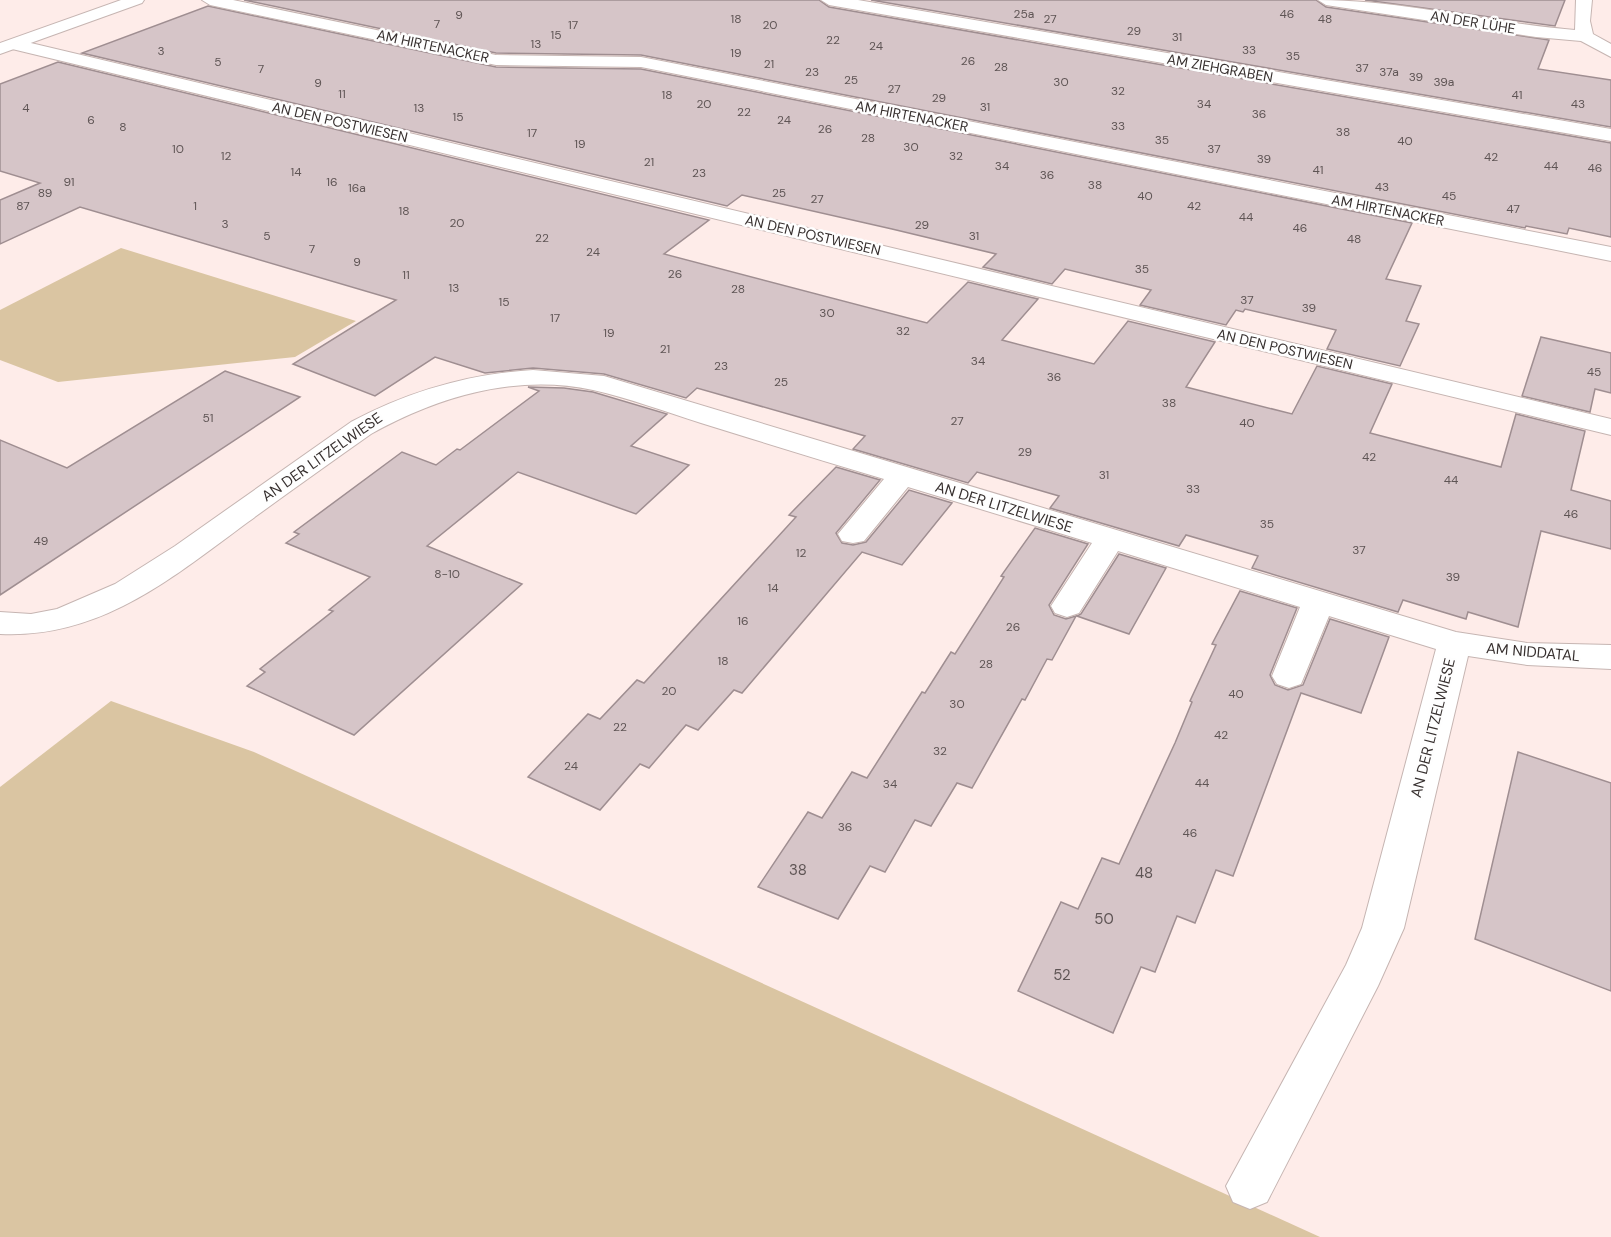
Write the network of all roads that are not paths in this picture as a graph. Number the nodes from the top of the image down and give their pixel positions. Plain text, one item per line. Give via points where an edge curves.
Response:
1 (136, 0) edge
2 (210, 0) edge
3 (829, 0) edge
4 (1326, 0) edge
5 (1584, 0) edge
6 (1585, 36) junction
7 (7, 47) edge
8 (1611, 52) edge
9 (1611, 135) edge
10 (1611, 254) edge
11 (1611, 427) edge
12 (902, 476) junction
13 (854, 534) dead end
14 (1110, 539) junction
15 (1318, 602) junction
16 (1067, 606) dead end
17 (0, 623) edge
18 (1455, 643) junction
19 (1611, 657) edge
20 (1289, 676) dead end
21 (1250, 1186) dead end

1 - 7 street
2 - 10 street, AM HIRTENACKER via 496,60 640,63
3 - 9 street, AM ZIEHGRABEN
4 - 6 street, AN DER LÜHE
5 - 6 street
6 - 8 street
7 - 11 street, AN DEN POSTWIESEN
12 - 13 street
12 - 14 street, AN DER LITZELWIESE
12 - 17 street, AN DER LITZELWIESE via 595,382 543,377 477,382 391,410 152,576 111,599 37,626
14 - 15 street, AN DER LITZELWIESE
14 - 16 street
15 - 18 street, AN DER LITZELWIESE
15 - 20 street
18 - 19 street, AM NIDDATAL via 1527,654
18 - 21 street, AN DER LITZELWIESE via 1383,928

